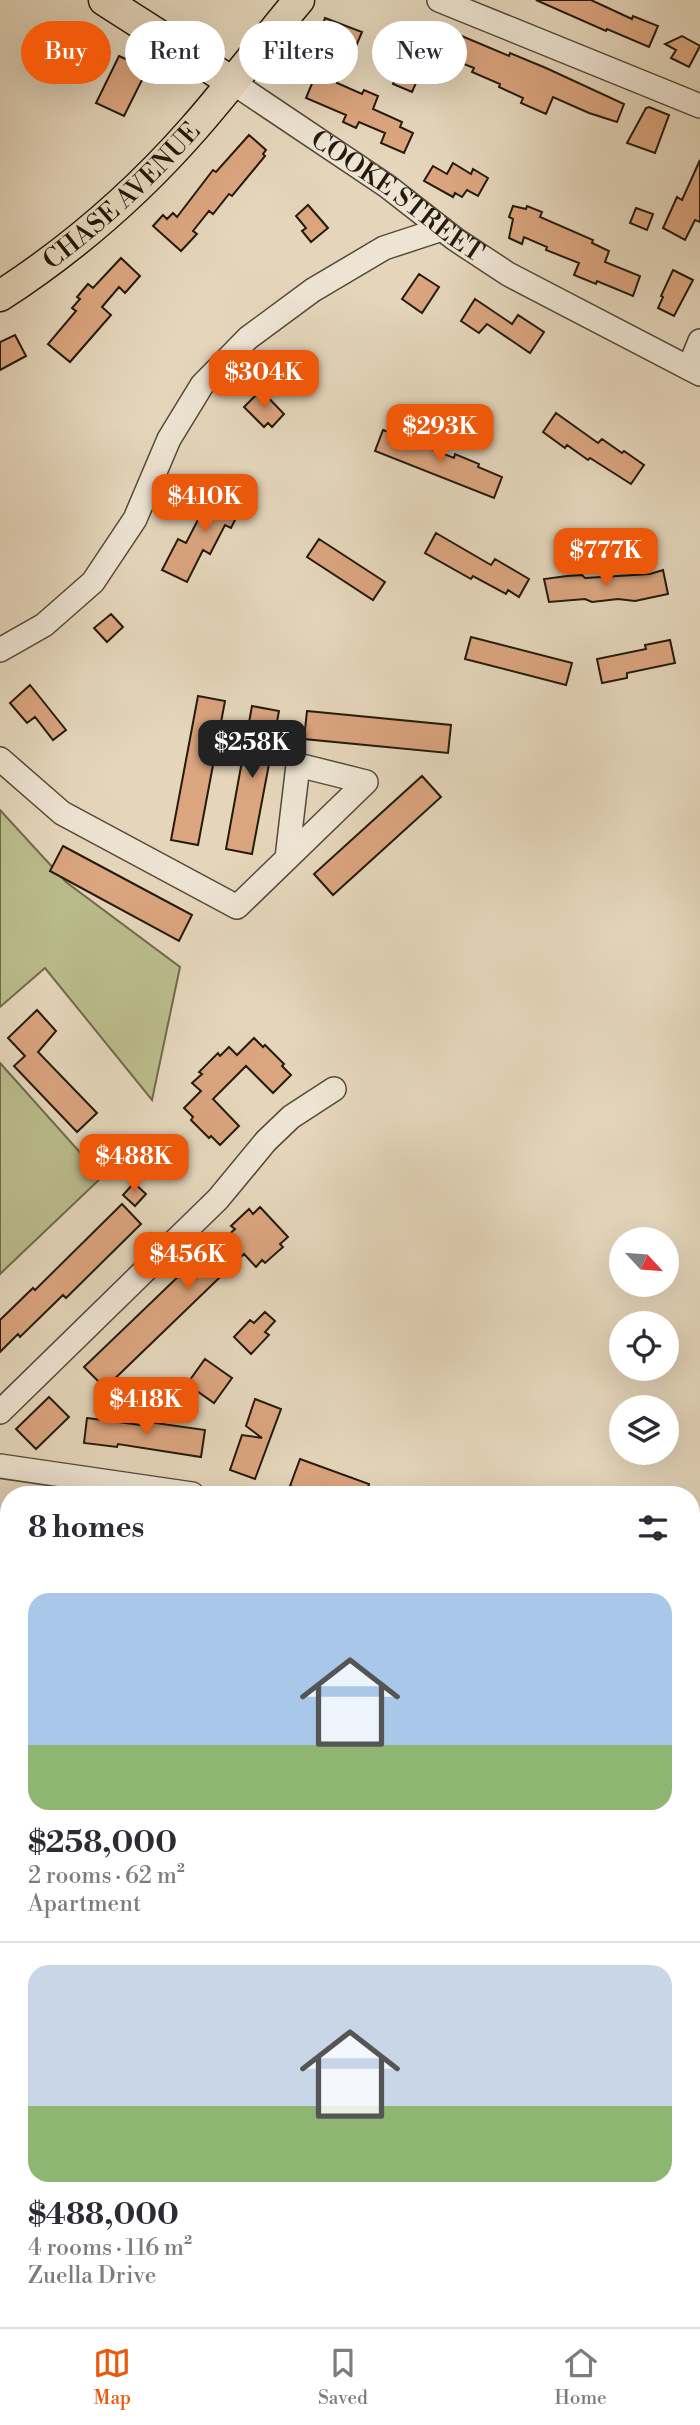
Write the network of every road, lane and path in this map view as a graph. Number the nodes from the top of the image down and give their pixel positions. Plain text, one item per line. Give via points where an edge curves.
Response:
1 (104, 0) edge
2 (299, 0) edge
3 (439, 0) edge
4 (232, 82) junction
5 (700, 106) edge
6 (442, 229) junction
7 (0, 296) edge
8 (700, 341) edge
9 (694, 371) edge
10 (0, 650) edge
11 (0, 759) edge
12 (287, 858) dead end
13 (334, 1089) dead end
14 (0, 1412) edge
15 (0, 1466) edge
16 (137, 1486) edge

1 - 4 main road, COOKE STREET
2 - 4 main road, CHASE AVENUE
3 - 5 street
4 - 6 street, COOKE STREET via 387,186
4 - 7 main road, CHASE AVENUE via 192,130 105,216
6 - 9 street, COOKE STREET via 525,284
6 - 10 street via 384,248 313,290 248,338 202,385 169,439 135,519 93,582 44,625
8 - 9 street
11 - 12 street via 62,813 237,907
13 - 14 street via 266,1141 218,1199
15 - 16 street

